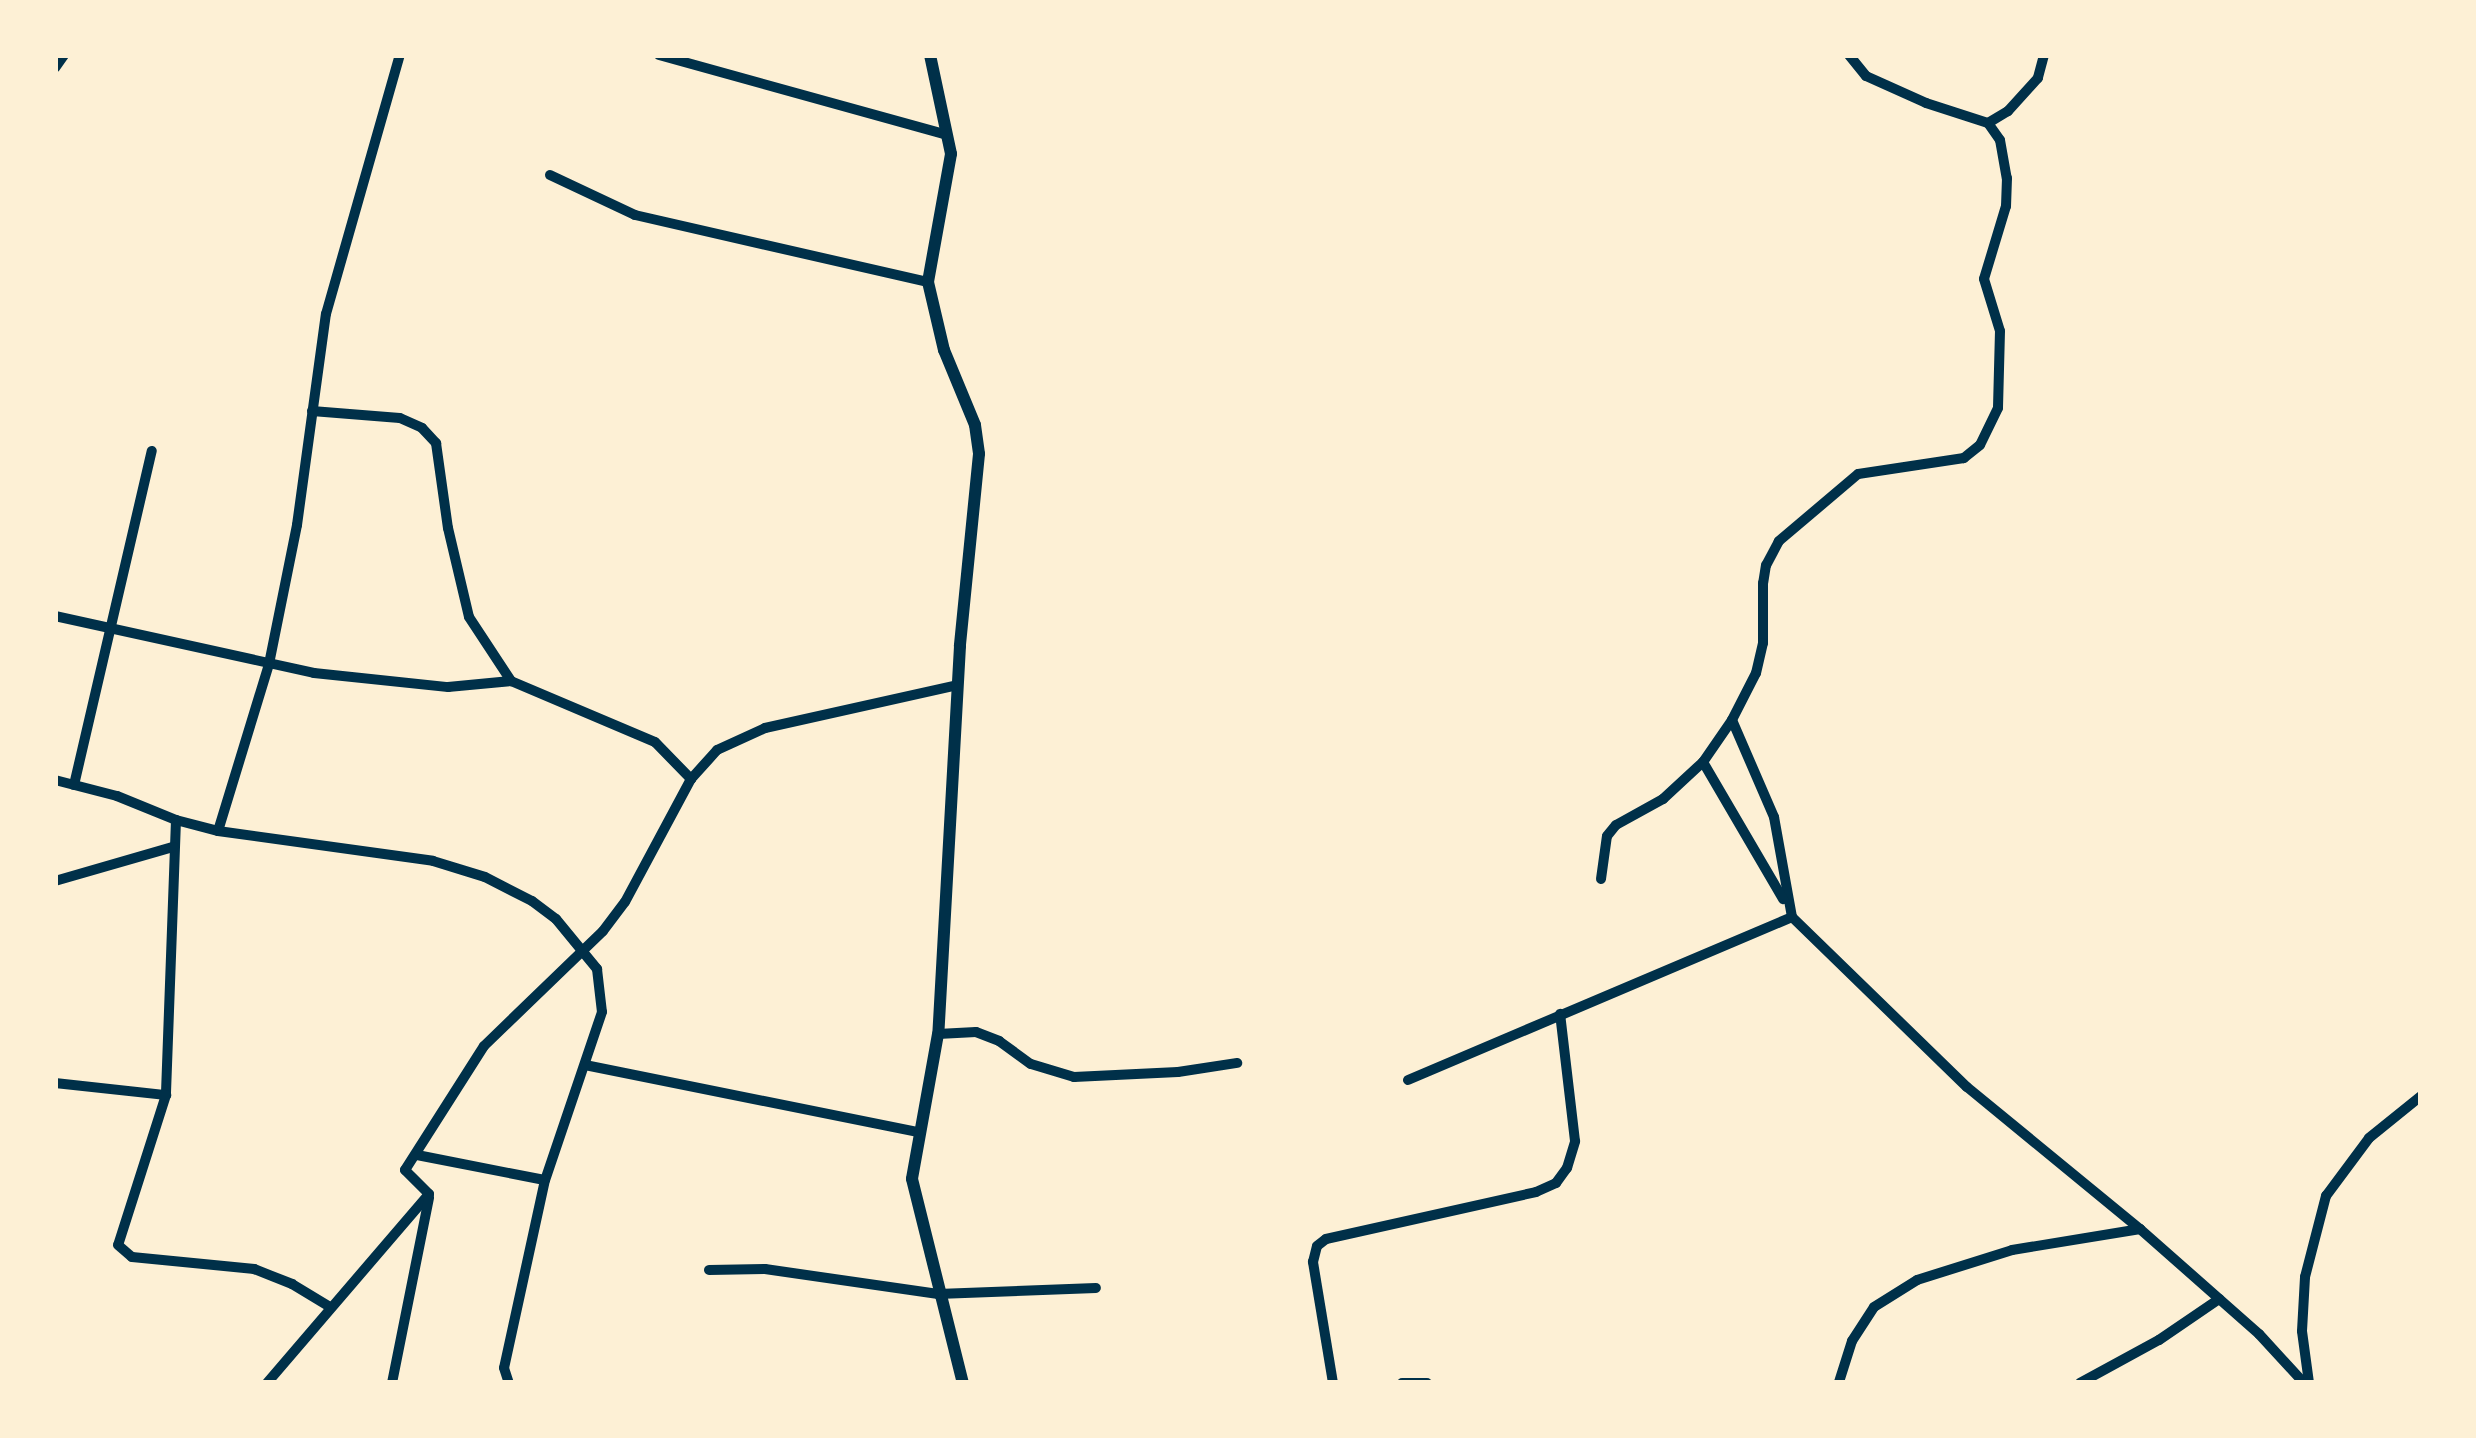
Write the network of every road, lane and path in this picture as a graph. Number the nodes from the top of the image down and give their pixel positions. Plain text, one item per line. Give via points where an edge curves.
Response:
1 (64, 55) edge
2 (400, 55) edge
3 (659, 55) edge
4 (930, 55) edge
5 (1849, 55) edge
6 (2044, 55) edge
7 (55, 68) edge
8 (1988, 123) junction
9 (947, 135) junction
10 (550, 175) dead end
11 (928, 282) junction
12 (312, 411) junction
13 (152, 451) dead end
14 (55, 616) edge
15 (112, 627) junction
16 (269, 664) junction
17 (512, 681) junction
18 (957, 686) junction
19 (1732, 720) junction
20 (1704, 762) junction
21 (55, 780) edge
22 (691, 780) junction
23 (74, 785) junction
24 (176, 820) junction
25 (218, 830) junction
26 (172, 847) junction
27 (1602, 879) dead end
28 (55, 881) edge
29 (1786, 904) junction
30 (1792, 917) junction
31 (583, 951) junction
32 (1560, 1014) junction
33 (938, 1034) junction
34 (1236, 1063) dead end
35 (585, 1065) junction
36 (1408, 1080) dead end
37 (55, 1083) edge
38 (166, 1095) junction
39 (2421, 1096) edge
40 (918, 1132) junction
41 (417, 1155) junction
42 (545, 1180) junction
43 (429, 1194) junction
44 (2140, 1229) junction
45 (709, 1270) dead end
46 (1096, 1288) dead end
47 (938, 1294) junction
48 (2219, 1299) junction
49 (330, 1307) junction
50 (1839, 1382) edge
51 (267, 1383) edge
52 (392, 1383) edge
53 (509, 1383) edge
54 (964, 1383) edge
55 (1333, 1383) edge
56 (1402, 1383) edge
57 (1427, 1383) edge
58 (2080, 1383) edge
59 (2306, 1383) edge

1 - 7 street
2 - 12 street via 326,314
3 - 9 street
4 - 9 street
5 - 8 street via 1866,76
6 - 8 street via 2038,78
8 - 19 street via 2000,140 2007,178 2006,206 1984,279 2000,331 1998,408 1980,445 1964,458 1858,474 1779,541 1762,582 1756,674
9 - 11 street via 948,187
10 - 11 street via 635,215
11 - 18 street via 979,454
12 - 16 street
12 - 17 street via 400,418 436,443 469,617
13 - 15 street
14 - 15 street
15 - 16 street
15 - 23 street
16 - 17 street via 390,683
16 - 25 street
17 - 22 street via 655,742
18 - 22 street via 739,736
18 - 33 street
19 - 20 street
19 - 29 street via 1774,818
20 - 27 street via 1663,799 1616,825 1607,836
20 - 29 street
21 - 23 street
22 - 31 street via 625,902
23 - 24 street
24 - 25 street
24 - 26 street
25 - 31 street via 432,862 485,877 532,901
26 - 28 street
26 - 38 street
29 - 30 street
30 - 32 street
30 - 44 street via 1967,1087
31 - 35 street via 602,983 602,1012
31 - 41 street via 484,1046
32 - 36 street
32 - 55 street via 1575,1141 1567,1168 1536,1192 1317,1246 1313,1262
33 - 34 street via 976,1032 1031,1064 1074,1077
33 - 40 street
35 - 40 street
35 - 42 street
37 - 38 street
38 - 49 street via 118,1238 122,1252 254,1269
39 - 59 street via 2369,1138 2326,1196 2305,1278
40 - 47 street via 912,1179
41 - 42 street
41 - 43 street via 404,1170
42 - 53 street via 504,1368
43 - 49 street
43 - 52 street
44 - 48 street
44 - 50 street via 2012,1250 1917,1280 1874,1307 1852,1341
45 - 47 street via 766,1269
46 - 47 street
47 - 54 street
48 - 58 street
48 - 59 street
49 - 51 street
56 - 57 street

